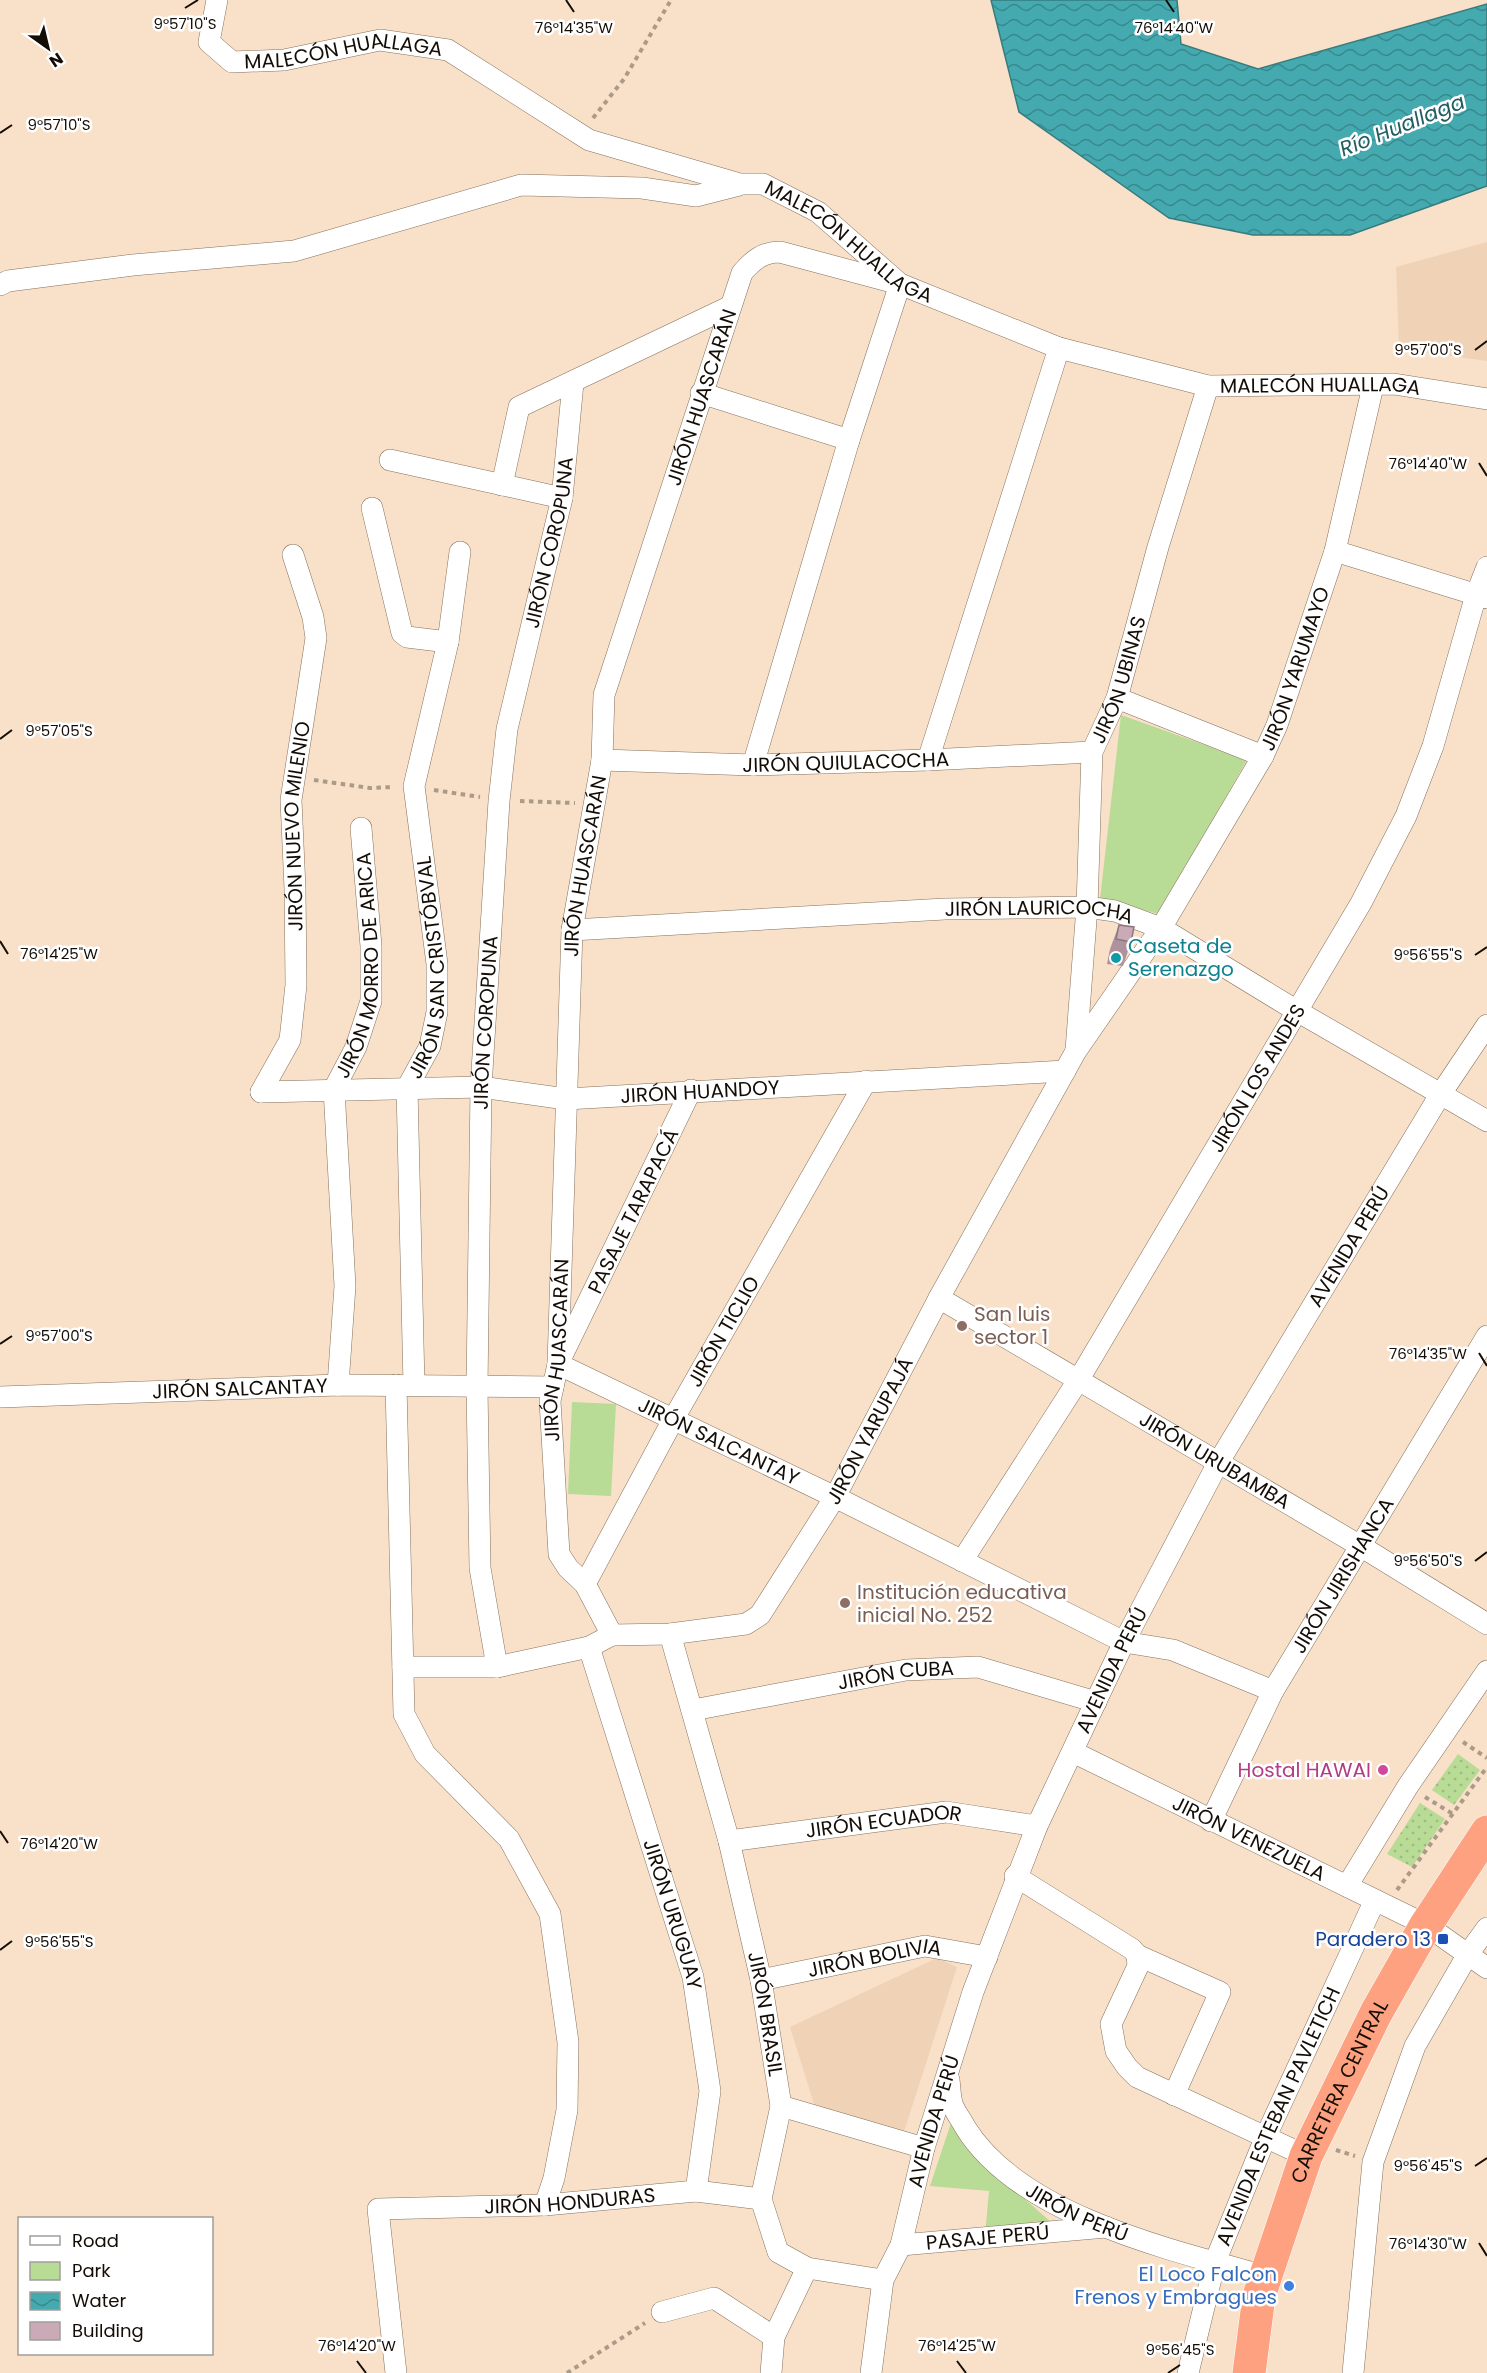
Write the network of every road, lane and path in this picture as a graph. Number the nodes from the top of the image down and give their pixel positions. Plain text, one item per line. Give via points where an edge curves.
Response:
1 (217, 0) edge
2 (671, 0) edge
3 (581, 132) junction
4 (740, 184) junction
5 (900, 284) junction
6 (0, 285) edge
7 (729, 307) junction
8 (1059, 348) junction
9 (573, 383) junction
10 (1208, 386) junction
11 (1373, 386) junction
12 (701, 393) junction
13 (1487, 399) edge
14 (849, 440) junction
15 (390, 460) dead end
16 (502, 485) junction
17 (562, 498) junction
18 (372, 508) dead end
19 (1335, 551) junction
20 (460, 552) dead end
21 (293, 555) dead end
22 (1487, 567) edge
23 (1482, 597) edge
24 (448, 642) junction
25 (1117, 698) junction
26 (1092, 752) junction
27 (1263, 756) junction
28 (602, 760) junction
29 (928, 760) junction
30 (753, 765) junction
31 (294, 778) junction
32 (414, 786) junction
33 (499, 801) junction
34 (594, 803) junction
35 (361, 828) dead end
36 (1087, 907) junction
37 (1161, 928) junction
38 (572, 930) junction
39 (1297, 1011) junction
40 (1487, 1025) edge
41 (1076, 1051) junction
42 (1065, 1071) junction
43 (866, 1081) junction
44 (481, 1087) junction
45 (406, 1088) junction
46 (334, 1089) junction
47 (691, 1090) junction
48 (261, 1092) joint
49 (1440, 1095) junction
50 (566, 1099) junction
51 (1487, 1121) edge
52 (939, 1298) junction
53 (1487, 1336) edge
54 (558, 1364) junction
55 (1079, 1379) junction
56 (405, 1384) junction
57 (338, 1385) junction
58 (553, 1387) junction
59 (477, 1388) junction
60 (0, 1397) edge
61 (674, 1418) junction
62 (1218, 1463) junction
63 (835, 1497) junction
64 (1362, 1547) junction
65 (962, 1561) junction
66 (585, 1584) junction
67 (1487, 1624) edge
68 (670, 1634) junction
69 (612, 1635) junction
70 (1124, 1642) junction
71 (589, 1647) junction
72 (403, 1667) junction
73 (497, 1667) junction
74 (1487, 1671) edge
75 (1273, 1691) junction
76 (1096, 1702) junction
77 (693, 1710) junction
78 (1447, 1731) junction
79 (1073, 1752) junction
80 (1487, 1758) edge
81 (1487, 1767) edge
82 (1408, 1786) junction
83 (1453, 1814) junction
84 (1211, 1821) junction
85 (1037, 1826) junction
86 (1487, 1832) edge
87 (729, 1841) junction
88 (1015, 1876) junction
89 (1347, 1886) junction
90 (1380, 1903) junction
91 (1426, 1925) junction
92 (1487, 1929) edge
93 (1137, 1954) junction
94 (1468, 1954) junction
95 (987, 1957) junction
96 (1487, 1968) edge
97 (761, 1980) junction
98 (949, 2075) junction
99 (1174, 2095) junction
100 (781, 2106) junction
101 (1266, 2136) junction
102 (924, 2148) junction
103 (1310, 2150) junction
104 (1373, 2162) junction
105 (696, 2191) junction
106 (761, 2199) junction
107 (545, 2205) junction
108 (1109, 2227) junction
109 (901, 2245) junction
110 (1215, 2262) junction
111 (807, 2268) junction
112 (1264, 2276) junction
113 (883, 2280) junction
114 (662, 2312) joint
115 (774, 2337) junction
116 (396, 2373) edge
117 (567, 2373) edge
118 (771, 2373) edge
119 (872, 2373) edge
120 (1188, 2373) edge
121 (1249, 2373) edge
122 (1353, 2373) edge

1 - 3 street, MALECÓN HUALLAGA via 209,42 232,62 284,60 380,40 448,50
2 - 3 path via 624,79
3 - 4 street, MALECÓN HUALLAGA via 589,140
4 - 5 street, MALECÓN HUALLAGA via 763,184 819,212
4 - 6 street via 696,196 642,188 521,185 294,251 133,265
5 - 7 street, JIRÓN HUASCARÁN via 769,252 742,273
5 - 8 street, MALECÓN HUALLAGA
5 - 14 street
7 - 9 street
7 - 12 street, JIRÓN HUASCARÁN
8 - 10 street, MALECÓN HUALLAGA
8 - 29 street
9 - 16 street via 519,407
9 - 17 street, JIRÓN COROPUNA
10 - 11 street, MALECÓN HUALLAGA
10 - 25 street, JIRÓN UBINAS
11 - 13 street, MALECÓN HUALLAGA via 1394,384
11 - 19 street, JIRÓN YARUMAYO
12 - 14 street
12 - 28 street, JIRÓN HUASCARÁN via 604,695
14 - 30 street
15 - 16 street
16 - 17 street
17 - 33 street, JIRÓN COROPUNA via 507,729
18 - 24 street via 402,633
19 - 23 street
19 - 27 street, JIRÓN YARUMAYO
20 - 24 street, JIRÓN SAN CRISTÓBVAL
21 - 31 street, JIRÓN NUEVO MILENIO via 316,638
22 - 23 street, JIRÓN LOS ANDES
23 - 39 street, JIRÓN LOS ANDES via 1406,816
24 - 32 street, JIRÓN SAN CRISTÓBVAL
25 - 26 street, JIRÓN UBINAS
25 - 27 street
26 - 29 street, JIRÓN QUIULACOCHA
26 - 36 street, JIRÓN UBINAS
27 - 37 street, JIRÓN YARUMAYO
28 - 30 street, JIRÓN QUIULACOCHA
28 - 34 street, JIRÓN HUASCARÁN
29 - 30 street, JIRÓN QUIULACOCHA
31 - 32 path via 370,788
31 - 48 street, JIRÓN NUEVO MILENIO via 291,800 296,985 290,1040
32 - 33 path
32 - 45 street, JIRÓN SAN CRISTÓBVAL via 437,964 437,1012 430,1046
33 - 34 path
33 - 44 street, JIRÓN COROPUNA
34 - 38 street, JIRÓN HUASCARÁN
35 - 46 street, JIRÓN MORRO DE ARICA via 371,946 371,1001 356,1047
36 - 37 street, JIRÓN LAURICOCHA via 1115,911
36 - 38 street, JIRÓN LAURICOCHA via 945,909
36 - 41 street, JIRÓN UBINAS
37 - 39 street, JIRÓN LAURICOCHA
37 - 41 street, JIRÓN YARUPAJÁ
38 - 50 street, JIRÓN HUASCARÁN
39 - 49 street, JIRÓN LAURICOCHA
39 - 55 street, JIRÓN LOS ANDES
40 - 49 street, AVENIDA PERÚ
41 - 42 street, JIRÓN YARUPAJÁ
42 - 43 street, JIRÓN HUANDOY
42 - 52 street, JIRÓN YARUPAJÁ
43 - 47 street, JIRÓN HUANDOY
43 - 61 street, JIRÓN TICLIO
44 - 45 street, JIRÓN HUANDOY
44 - 50 street, JIRÓN HUANDOY
44 - 59 street, JIRÓN COROPUNA
45 - 46 street, JIRÓN HUANDOY
45 - 56 street, JIRÓN SAN CRISTÓBVAL
46 - 48 street, JIRÓN HUANDOY
46 - 57 street, JIRÓN MORRO DE ARICA via 345,1286
47 - 50 street, JIRÓN HUANDOY
47 - 54 street, PASAJE TARAPACÁ
49 - 51 street, JIRÓN LAURICOCHA
49 - 62 street, AVENIDA PERÚ
50 - 54 street, JIRÓN HUASCARÁN
52 - 55 street, JIRÓN URUBAMBA
52 - 63 street, JIRÓN YARUPAJÁ
53 - 64 street, JIRÓN JIRISHANCA
54 - 58 street, JIRÓN HUASCARÁN
54 - 61 street, JIRÓN SALCANTAY
55 - 62 street, JIRÓN URUBAMBA
55 - 65 street, JIRÓN LOS ANDES
56 - 57 street, JIRÓN SALCANTAY
56 - 59 street, JIRÓN SALCANTAY
56 - 72 street, JIRÓN SAN CRISTÓBVAL
57 - 60 street, JIRÓN SALCANTAY
58 - 59 street, JIRÓN SALCANTAY
58 - 66 street, JIRÓN HUASCARÁN via 550,1401 559,1554
59 - 73 street, JIRÓN COROPUNA via 480,1568
61 - 63 street, JIRÓN SALCANTAY
61 - 66 street, JIRÓN TICLIO
62 - 64 street, JIRÓN URUBAMBA
62 - 70 street, AVENIDA PERÚ
63 - 65 street, JIRÓN SALCANTAY
63 - 68 street, JIRÓN YARUPAJÁ via 760,1615 746,1624
64 - 67 street, JIRÓN URUBAMBA
64 - 75 street, JIRÓN JIRISHANCA
65 - 70 street, JIRÓN SALCANTAY
66 - 69 street, JIRÓN HUASCARÁN
68 - 69 street, JIRÓN YARUPAJÁ
68 - 77 street, JIRÓN BRASIL
69 - 71 street, JIRÓN YARUPAJÁ
70 - 75 street, JIRÓN SALCANTAY via 1173,1650
70 - 76 street, AVENIDA PERÚ
71 - 73 street, JIRÓN YARUPAJÁ
71 - 105 street, JIRÓN URUGUAY via 693,1977 710,2091
72 - 73 street, JIRÓN YARUPAJÁ
72 - 107 street, JIRÓN SAN CRISTÓBVAL via 404,1714 425,1754 509,1839 550,1914 567,2042 567,2110
74 - 78 street
75 - 84 street, JIRÓN JIRISHANCA
76 - 77 street, JIRÓN CUBA via 978,1667 906,1670
76 - 79 street, AVENIDA PERÚ
77 - 87 street, JIRÓN BRASIL
78 - 80 path
78 - 82 street
79 - 84 street, JIRÓN VENEZUELA
79 - 85 street, AVENIDA PERÚ
81 - 83 path
82 - 83 path
82 - 89 street
83 - 90 path
84 - 89 street, JIRÓN VENEZUELA
85 - 87 street, JIRÓN ECUADOR via 946,1812
85 - 88 street, AVENIDA PERÚ
86 - 91 highway, CARRETERA CENTRAL
87 - 97 street, JIRÓN BRASIL
88 - 93 street
88 - 95 street, AVENIDA PERÚ
89 - 90 street, JIRÓN VENEZUELA
90 - 91 street, JIRÓN VENEZUELA
90 - 101 street, AVENIDA ESTEBAN PAVLETICH
91 - 94 street, JIRÓN VENEZUELA
91 - 103 highway, CARRETERA CENTRAL via 1376,2013
92 - 94 street
93 - 99 street via 1138,1966 1111,2024 1116,2051 1137,2077
93 - 99 street via 1220,1992
94 - 96 street, JIRÓN VENEZUELA
94 - 104 street via 1415,2046
95 - 97 street, JIRÓN BOLIVIA via 925,1946
95 - 98 street, AVENIDA PERÚ via 972,1992
97 - 100 street, JIRÓN BRASIL
98 - 102 street, AVENIDA PERÚ
98 - 108 street, JIRÓN PERÚ via 952,2105 990,2158 1025,2187
99 - 101 street
100 - 102 street
100 - 106 street, JIRÓN BRASIL
101 - 103 street
101 - 110 street, AVENIDA ESTEBAN PAVLETICH
102 - 109 street, AVENIDA PERÚ
103 - 104 path
103 - 112 highway, CARRETERA CENTRAL
104 - 122 street
105 - 106 street, JIRÓN HONDURAS
105 - 107 street, JIRÓN HONDURAS
106 - 111 street, JIRÓN BRASIL via 778,2252
107 - 116 street, JIRÓN HONDURAS via 378,2209
108 - 109 street, PASAJE PERÚ
108 - 110 street, JIRÓN PERÚ
109 - 113 street, AVENIDA PERÚ
110 - 112 street, JIRÓN PERÚ
110 - 120 street, AVENIDA ESTEBAN PAVLETICH
111 - 113 street, JIRÓN BRASIL
111 - 115 street
112 - 121 highway, CARRETERA CENTRAL
113 - 119 street, AVENIDA PERÚ
114 - 115 street via 714,2298
114 - 117 path
115 - 118 street

